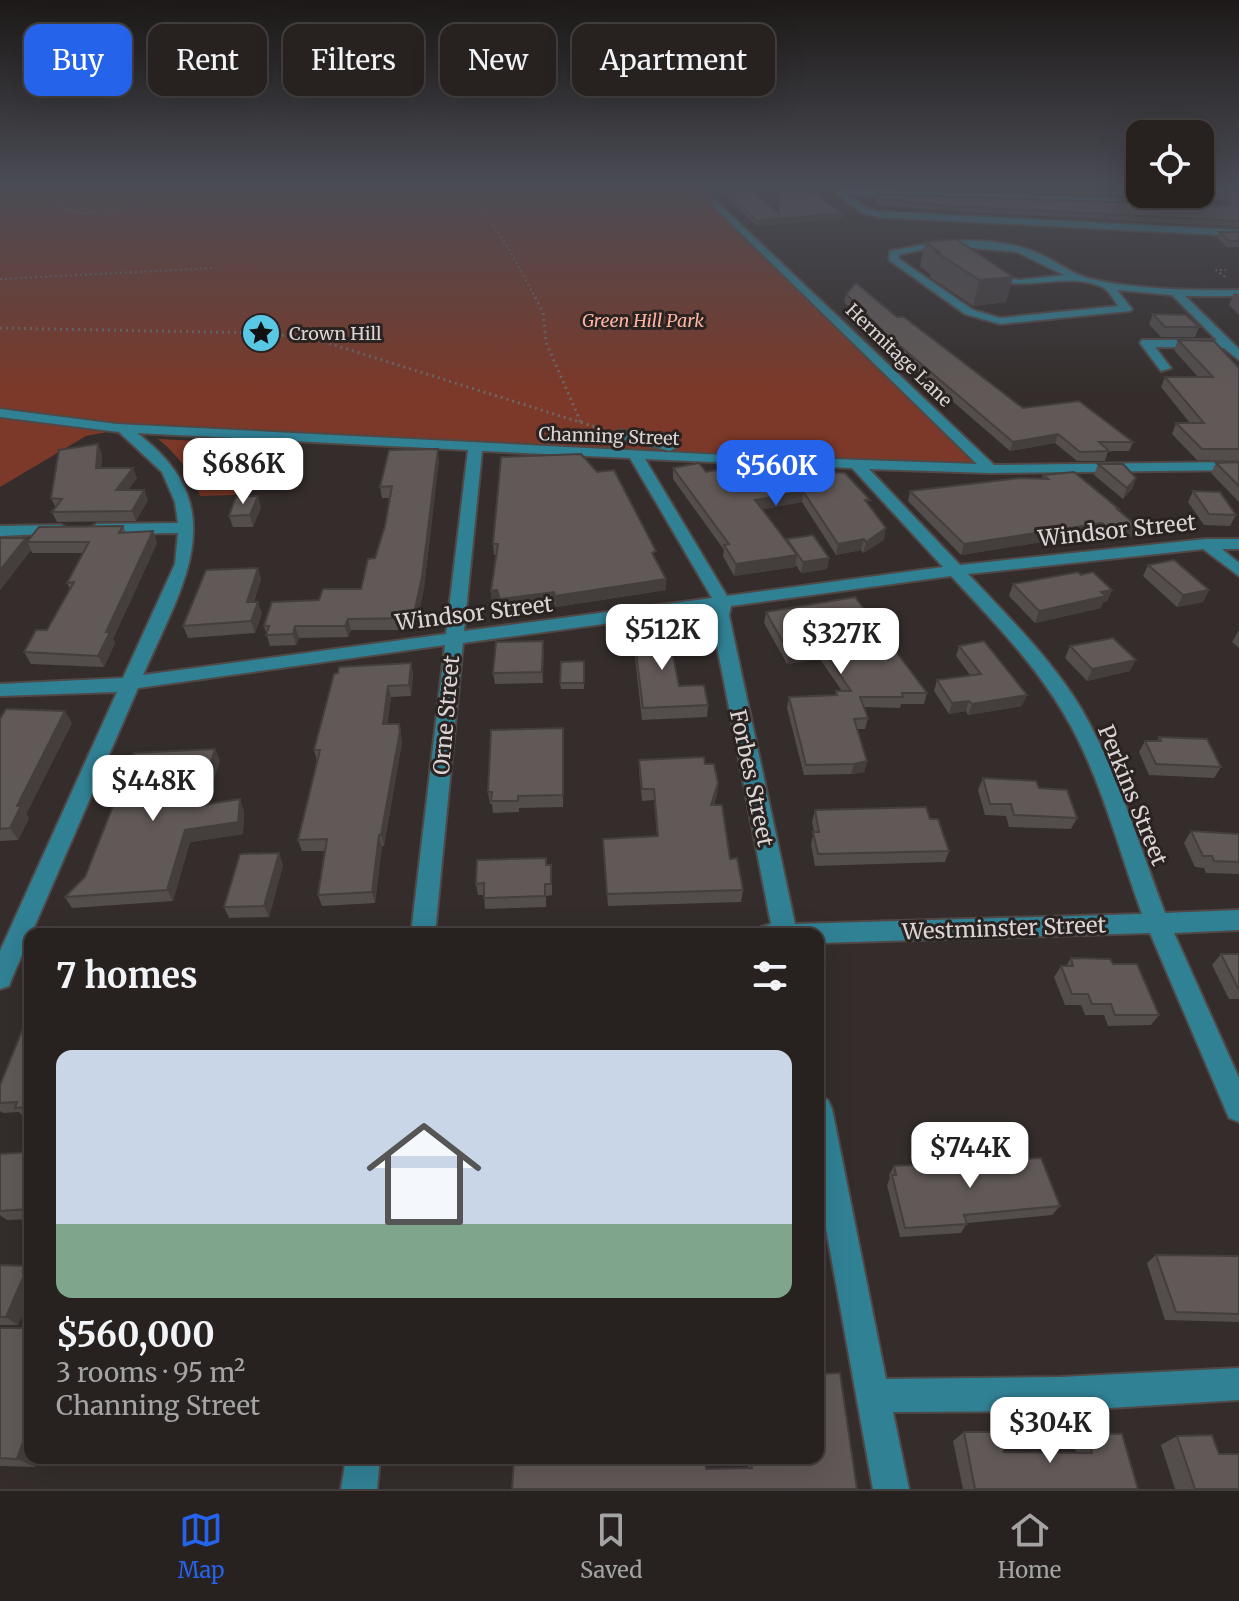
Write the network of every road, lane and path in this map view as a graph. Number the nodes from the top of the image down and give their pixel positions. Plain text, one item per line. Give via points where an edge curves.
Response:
1 (513, 255) edge
2 (769, 255) edge
3 (894, 255) edge
4 (960, 255) edge
5 (1035, 255) edge
6 (964, 258) edge
7 (975, 265) edge
8 (215, 268) dead end
9 (1075, 277) junction
10 (0, 279) edge
11 (1108, 285) junction
12 (1176, 293) junction
13 (1239, 293) edge
14 (0, 328) edge
15 (1239, 335) edge
16 (1222, 339) junction
17 (1239, 356) edge
18 (1165, 368) dead end
19 (0, 413) edge
20 (123, 429) junction
21 (620, 434) dead end
22 (475, 448) junction
23 (635, 455) junction
24 (712, 459) junction
25 (857, 465) junction
26 (1239, 466) edge
27 (990, 469) junction
28 (185, 528) junction
29 (0, 531) edge
30 (1206, 544) junction
31 (1239, 544) edge
32 (954, 571) junction
33 (1239, 571) edge
34 (723, 603) junction
35 (453, 639) junction
36 (128, 683) junction
37 (0, 690) edge
38 (1239, 920) edge
39 (1157, 922) junction
40 (28, 928) edge
41 (424, 928) edge
42 (784, 928) edge
43 (824, 933) edge
44 (24, 939) edge
45 (13, 966) edge
46 (1239, 1109) edge
47 (824, 1140) edge
48 (1239, 1384) edge
49 (874, 1396) junction
50 (362, 1464) edge
51 (359, 1489) edge
52 (891, 1489) edge

1 - 14 path via 543,312 546,342 581,424 315,339 261,333
2 - 27 street, Hermitage Lane
3 - 11 street via 969,312 1000,321 1126,309
4 - 6 street
5 - 9 street
7 - 9 street via 1006,282
8 - 10 path
9 - 11 street
11 - 12 street
12 - 13 street
12 - 16 street
15 - 16 street
16 - 17 street
16 - 18 street via 1146,343
19 - 20 street, Channing Street
20 - 22 street, Channing Street
20 - 28 street via 165,463 179,484
21 - 24 street
22 - 23 street, Channing Street
22 - 35 street, Orne Street
23 - 24 street, Channing Street
23 - 34 street, Forbes Street
24 - 25 street, Channing Street
25 - 27 street, Channing Street
25 - 32 street, Perkins Street
26 - 27 street, Channing Street
28 - 29 street
28 - 36 street via 179,578
30 - 31 street, Windsor Street
30 - 32 street, Windsor Street
30 - 33 street
32 - 34 street, Windsor Street
32 - 39 street, Perkins Street via 1015,635 1072,710 1094,753
34 - 35 street, Windsor Street
34 - 42 street, Forbes Street via 720,615 734,692
35 - 36 street, Windsor Street
35 - 41 street, Orne Street
36 - 37 street, Windsor Street
36 - 40 street
38 - 39 street, Westminster Street
39 - 43 street, Westminster Street
39 - 46 street, Perkins Street
44 - 45 street
47 - 49 street
48 - 49 street via 1061,1394
49 - 52 street
50 - 51 street

